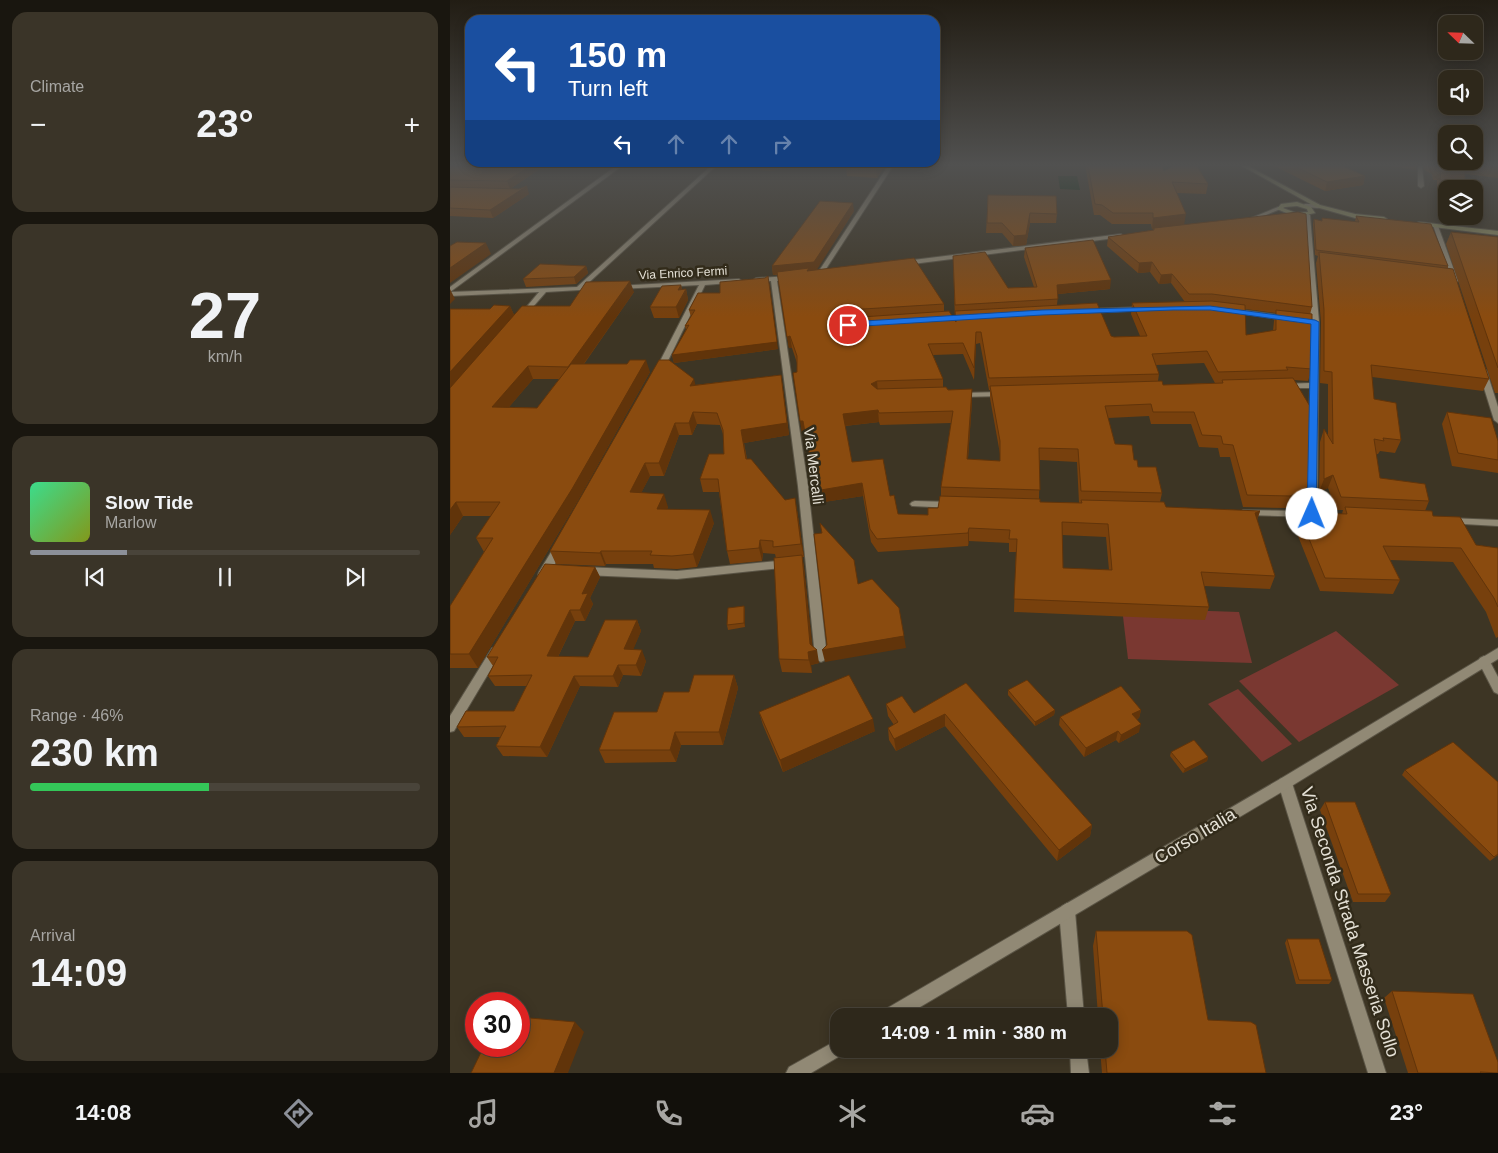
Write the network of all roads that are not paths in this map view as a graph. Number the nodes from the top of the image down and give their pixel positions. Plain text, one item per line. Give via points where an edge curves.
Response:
1 (551, 216) edge
2 (659, 216) edge
3 (858, 216) edge
4 (1258, 216) edge
5 (1288, 216) edge
6 (1310, 216) edge
7 (1355, 216) edge
8 (1390, 220) edge
9 (1408, 223) edge
10 (1435, 226) junction
11 (1498, 232) edge
12 (1129, 236) edge
13 (1311, 260) junction
14 (1320, 261) edge
15 (897, 264) edge
16 (830, 273) edge
17 (820, 274) junction
18 (811, 275) edge
19 (1444, 275) edge
20 (1453, 276) junction
21 (802, 277) edge
22 (774, 279) junction
23 (703, 283) junction
24 (1456, 285) edge
25 (607, 287) edge
26 (579, 288) junction
27 (598, 288) edge
28 (450, 290) edge
29 (544, 290) junction
30 (450, 294) edge
31 (1154, 309) edge
32 (1079, 311) edge
33 (1229, 311) edge
34 (519, 319) edge
35 (1296, 320) edge
36 (1305, 321) edge
37 (1315, 322) junction
38 (1481, 366) edge
39 (653, 382) edge
40 (1314, 385) junction
41 (1277, 387) edge
42 (1008, 394) edge
43 (948, 395) edge
44 (1498, 420) edge
45 (915, 504) dead end
46 (965, 505) edge
47 (1233, 512) edge
48 (1439, 520) edge
49 (1498, 524) edge
50 (564, 540) edge
51 (811, 562) junction
52 (574, 571) edge
53 (536, 586) edge
54 (500, 644) edge
55 (1498, 653) edge
56 (821, 657) edge
57 (1484, 661) junction
58 (1498, 689) edge
59 (450, 727) edge
60 (1285, 782) junction
61 (1068, 911) junction
62 (904, 1008) edge
63 (1075, 1008) edge
64 (830, 1052) edge
65 (1079, 1058) edge
66 (794, 1073) edge
67 (1080, 1073) edge
68 (1377, 1073) edge

1 - 28 street
2 - 26 street
3 - 17 street
4 - 5 street via 1244,222
6 - 13 street
7 - 8 main road
9 - 10 main road
10 - 11 main road
10 - 20 street
12 - 15 street
13 - 14 street
13 - 37 street
16 - 17 street
17 - 18 street
19 - 20 street
20 - 24 street
21 - 22 street, Via Enrico Fermi
22 - 23 street, Via Enrico Fermi
22 - 51 street, Via Mercalli
23 - 25 street, Via Enrico Fermi
23 - 39 street
26 - 27 street
26 - 29 street
29 - 30 street
29 - 34 street
31 - 32 street
33 - 35 street
36 - 37 street
37 - 40 street
38 - 44 street
40 - 41 street
40 - 47 street via 1317,514
42 - 43 street
45 - 46 street
48 - 49 street
50 - 53 street via 551,570
51 - 52 street via 677,576
51 - 56 street, Via Mercalli
54 - 59 street
55 - 57 street, Corso Italia
57 - 58 street
57 - 60 street, Corso Italia
60 - 61 street, Corso Italia
60 - 68 street, Via Seconda Strada Masseria Sollo
61 - 62 street, Corso Italia
61 - 63 street
64 - 66 street
65 - 67 street

